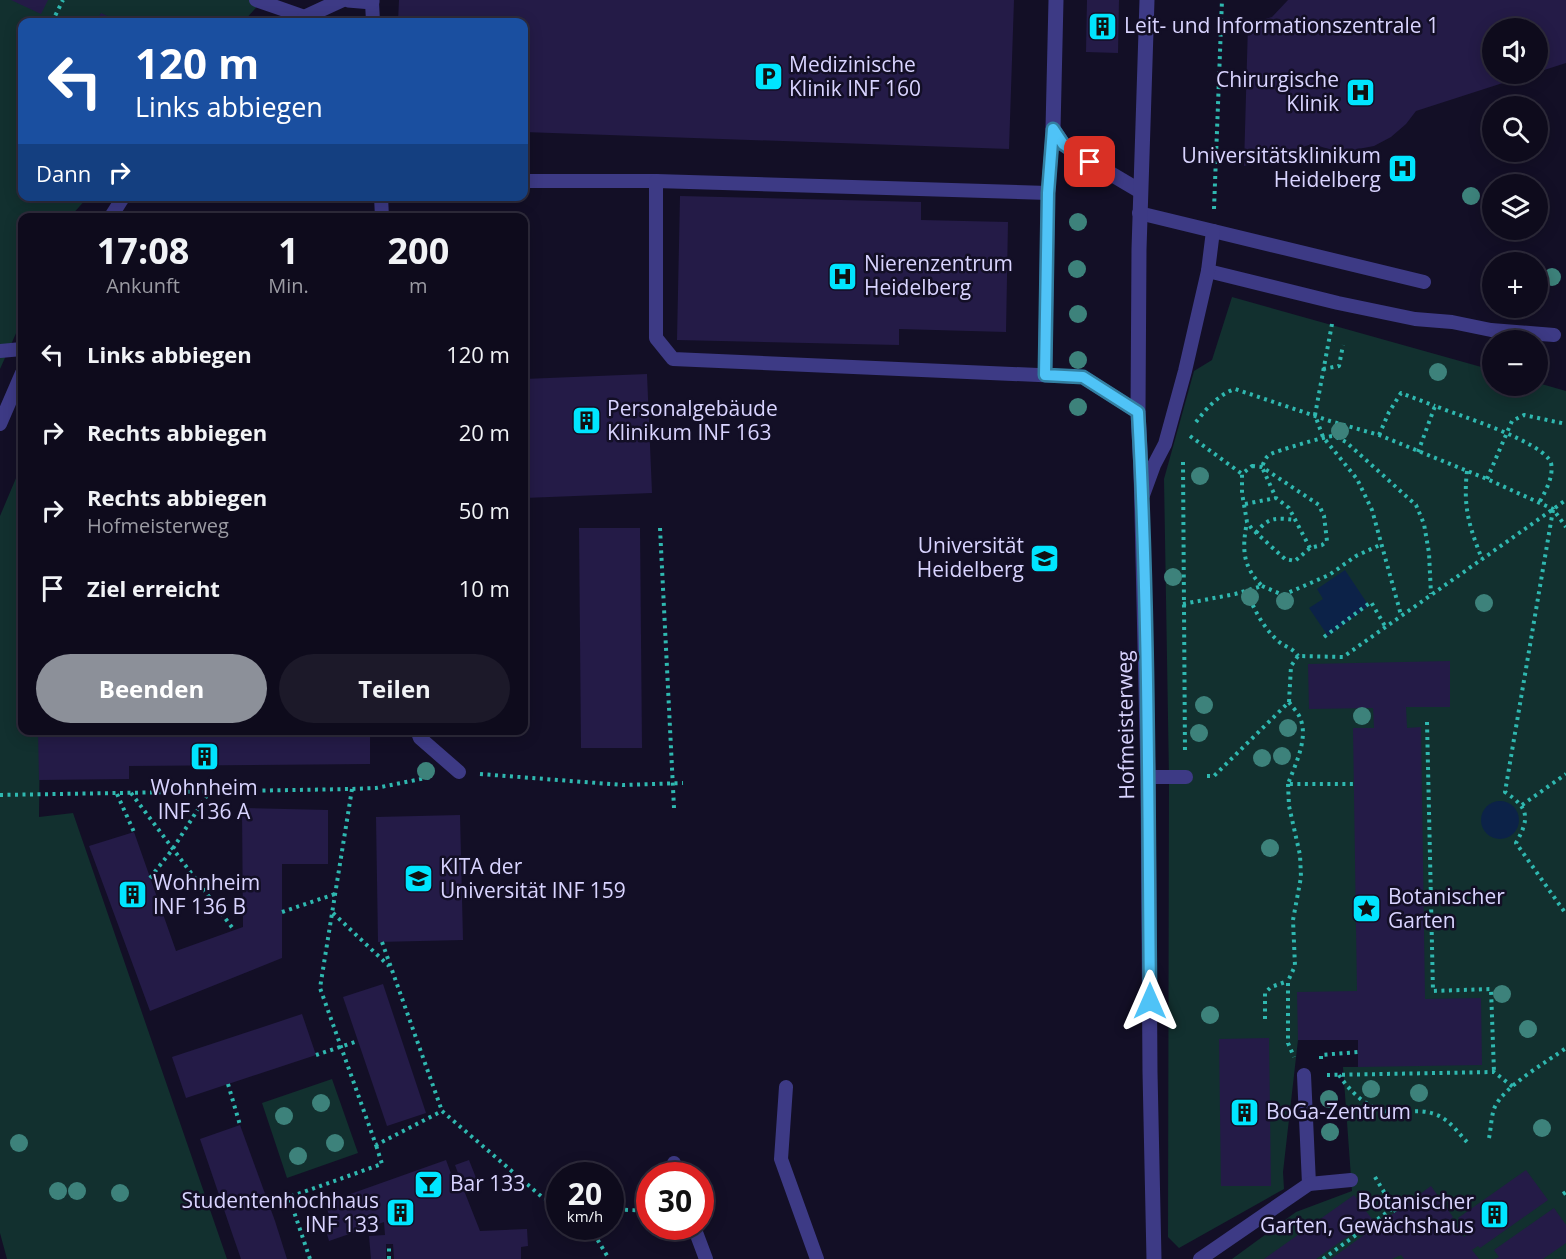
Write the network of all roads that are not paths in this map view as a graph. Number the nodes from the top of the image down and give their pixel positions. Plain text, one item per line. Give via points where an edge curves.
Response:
1 (256, 0) edge
2 (342, 0) edge
3 (348, 0) edge
4 (1056, 0) edge
5 (1147, 0) edge
6 (372, 1) edge
7 (297, 18) edge
8 (306, 18) edge
9 (373, 18) edge
10 (1053, 129) junction
11 (528, 181) edge
12 (656, 181) junction
13 (1140, 191) junction
14 (1048, 193) junction
15 (1139, 213) junction
16 (1213, 231) junction
17 (1208, 270) junction
18 (1424, 282) dead end
19 (1554, 335) dead end
20 (18, 349) edge
21 (0, 351) edge
22 (1045, 375) junction
23 (18, 382) edge
24 (1138, 412) junction
25 (0, 424) edge
26 (1142, 497) junction
27 (419, 735) edge
28 (459, 772) road end
29 (1148, 777) junction
30 (1186, 777) road end
31 (1304, 1075) road end
32 (786, 1087) dead end
33 (1351, 1180) dead end
34 (1309, 1184) junction
35 (699, 1240) edge
36 (706, 1259) edge
37 (817, 1259) edge
38 (1154, 1259) edge
39 (1200, 1259) edge

1 - 7 lane
2 - 8 street
3 - 6 street
4 - 10 street
5 - 13 street, Hofmeisterweg
6 - 9 lane
10 - 13 street via 1074,152
10 - 14 lane
11 - 12 lane
12 - 14 lane
12 - 22 lane via 656,338 673,359
13 - 15 street, Hofmeisterweg
14 - 22 lane
15 - 16 lane
15 - 24 street, Hofmeisterweg
16 - 17 lane
16 - 18 lane
17 - 19 lane via 1415,319
17 - 26 lane via 1165,444
20 - 21 lane
22 - 24 lane via 1083,377
23 - 25 lane
24 - 26 street, Hofmeisterweg
26 - 29 street, Hofmeisterweg
27 - 28 lane
29 - 30 lane
29 - 38 street, Hofmeisterweg
31 - 34 lane
32 - 37 lane via 781,1159
33 - 34 lane
34 - 39 lane
35 - 36 lane

